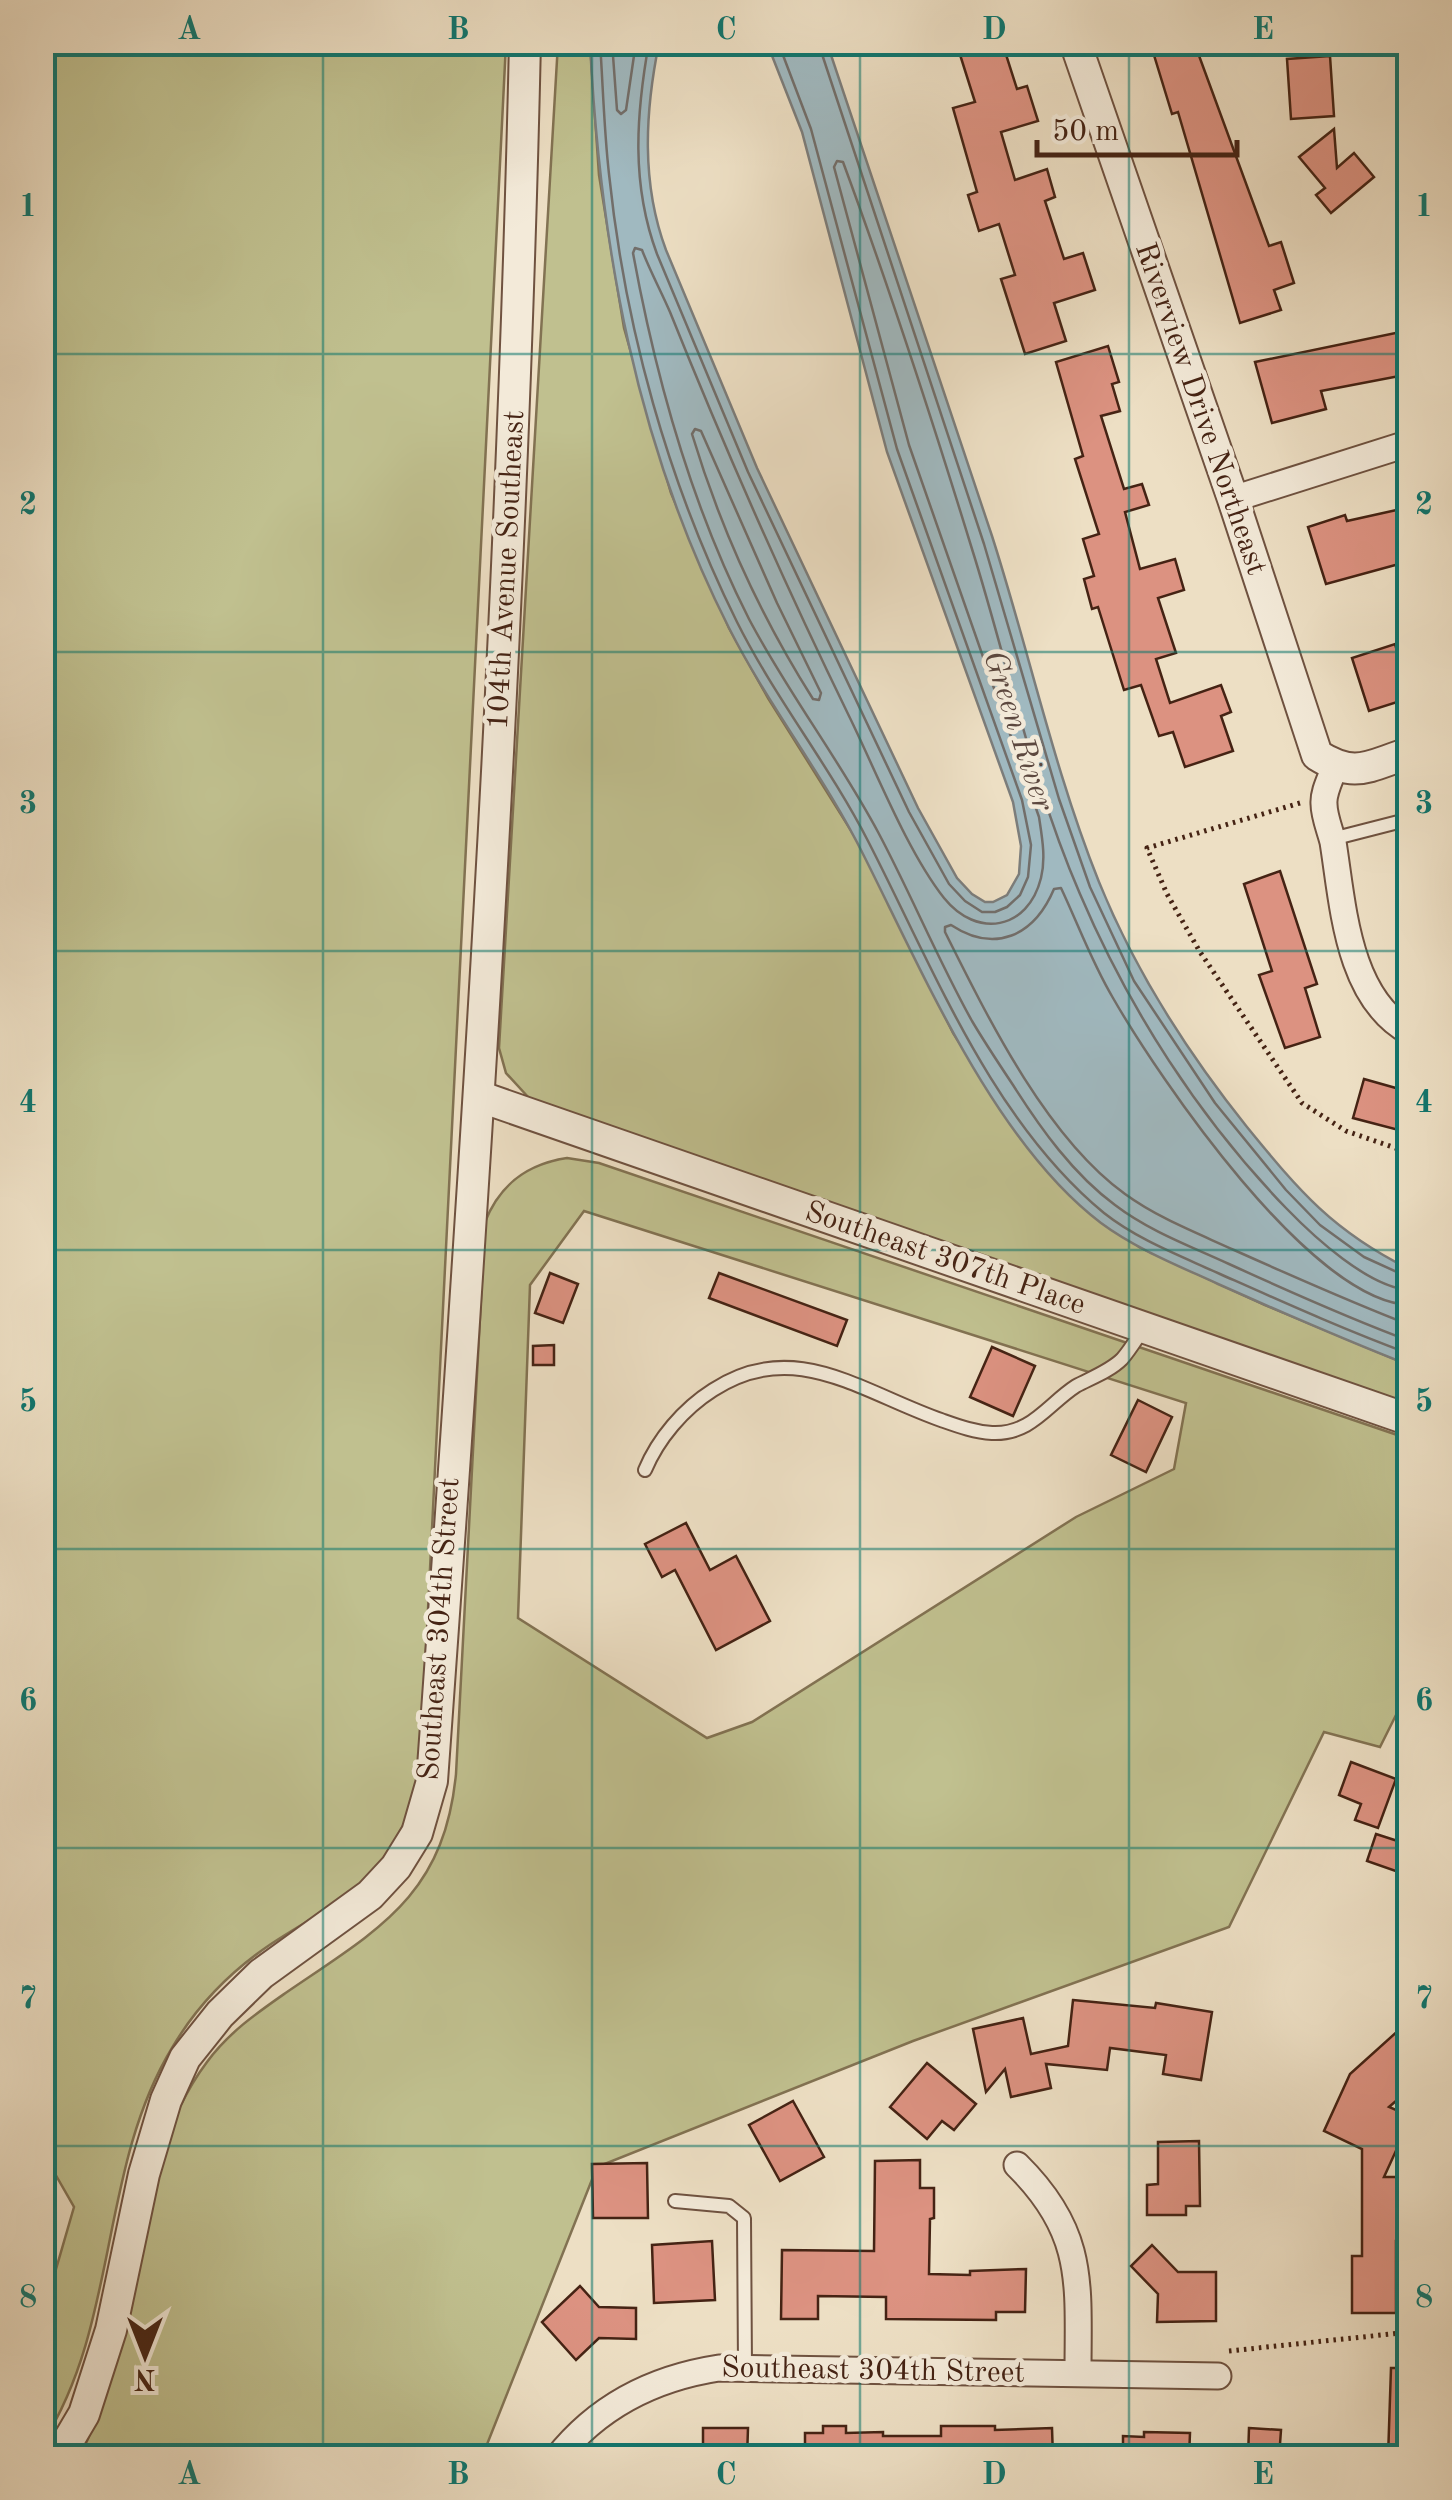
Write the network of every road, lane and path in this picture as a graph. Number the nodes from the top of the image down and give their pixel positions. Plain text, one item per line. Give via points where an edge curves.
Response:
1 (525, 42) edge
2 (1074, 42) edge
3 (1410, 444) edge
4 (1233, 499) junction
5 (1410, 753) edge
6 (1335, 766) junction
7 (1323, 801) junction
8 (1410, 819) edge
9 (1332, 839) junction
10 (1410, 1032) edge
11 (481, 1097) junction
12 (1410, 1152) edge
13 (1144, 1328) junction
14 (1410, 1420) edge
15 (645, 1470) dead end
16 (1018, 2165) dead end
17 (675, 2201) dead end
18 (1410, 2332) edge
19 (745, 2367) junction
20 (1078, 2374) junction
21 (1218, 2376) joint
22 (58, 2458) edge
23 (556, 2458) edge

1 - 11 street, 104th Avenue Southeast via 518,348
2 - 4 street, Riverview Drive Northeast
3 - 4 street
4 - 6 street, Riverview Drive Northeast via 1316,756
5 - 6 street via 1356,771
6 - 7 street
7 - 9 street
7 - 12 path via 1292,803 1148,848 1200,952 1302,1103 1346,1131
8 - 9 lane
9 - 10 street via 1342,914 1367,988
11 - 13 street, Southeast 307th Place
11 - 22 street, Southeast 304th Street via 432,1781 417,1833 370,1895 261,1974 185,2058 144,2174 111,2330 84,2414
13 - 14 street, Southeast 307th Place
13 - 15 lane via 1120,1361 1072,1388 1034,1422 995,1434 812,1370 763,1367 703,1396 653,1451
16 - 20 street via 1056,2210 1074,2254
17 - 19 lane via 729,2206 744,2218
18 - 21 path via 1216,2352
19 - 20 street, Southeast 304th Street
19 - 23 street, Southeast 304th Street via 696,2371 640,2390 605,2410
20 - 21 street, Southeast 304th Street

